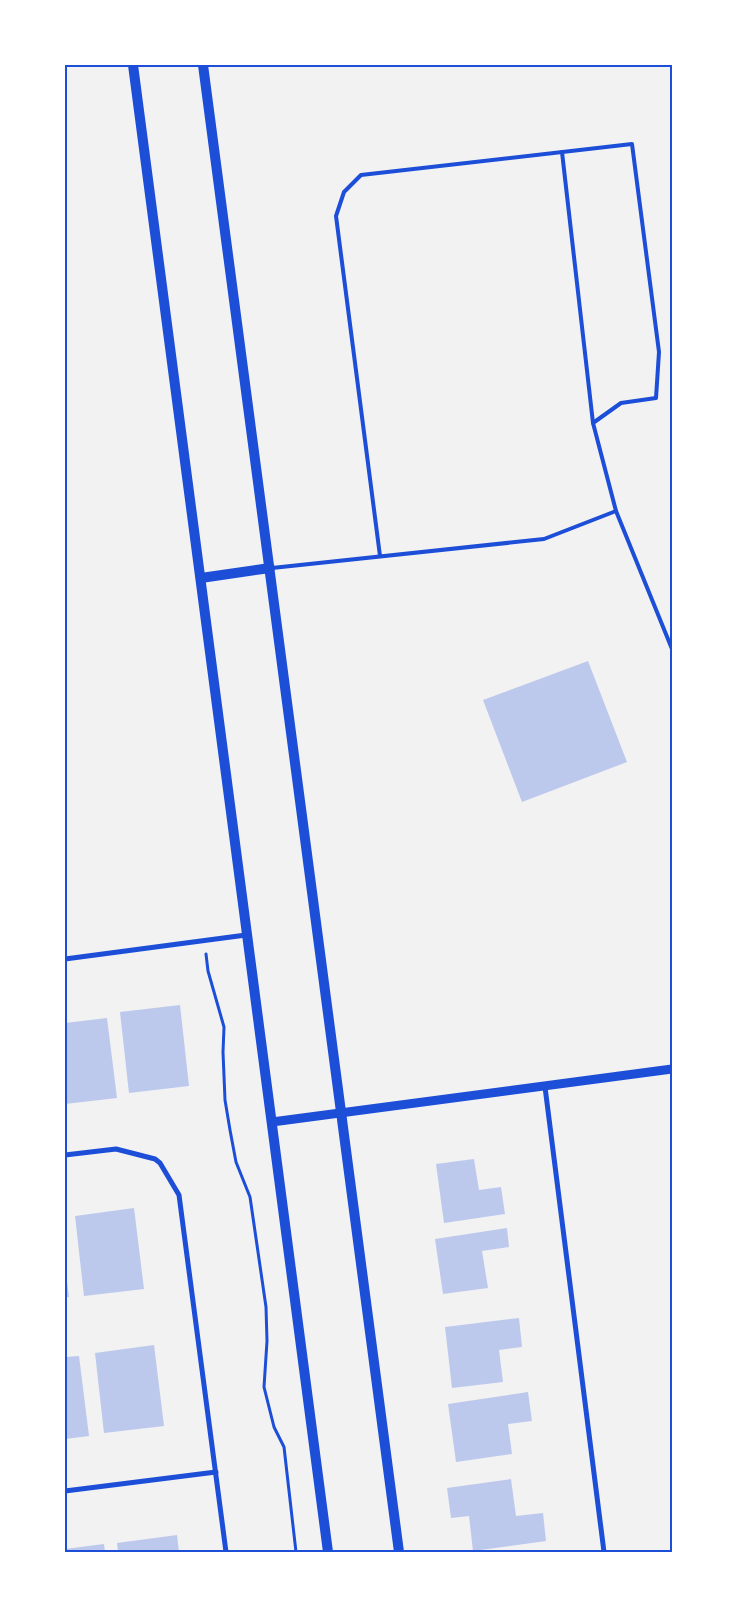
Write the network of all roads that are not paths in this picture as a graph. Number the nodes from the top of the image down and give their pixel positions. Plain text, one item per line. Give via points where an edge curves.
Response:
1 (134, 65) edge
2 (204, 65) edge
3 (562, 152) junction
4 (594, 423) junction
5 (616, 511) junction
6 (380, 556) junction
7 (270, 568) junction
8 (201, 578) junction
9 (671, 642) edge
10 (672, 648) edge
11 (246, 935) junction
12 (65, 958) edge
13 (672, 1069) edge
14 (545, 1087) junction
15 (342, 1114) junction
16 (272, 1122) junction
17 (65, 1155) edge
18 (216, 1472) junction
19 (65, 1491) edge
20 (226, 1552) edge
21 (328, 1552) edge
22 (399, 1552) edge
23 (604, 1552) edge

1 - 8 main road
2 - 7 main road
3 - 4 lane
3 - 4 lane via 632,144 659,352 656,398 621,404
3 - 6 lane via 361,175 344,192 336,216
4 - 5 lane
5 - 6 lane via 544,539
5 - 9 lane
6 - 7 lane
7 - 8 main road
7 - 15 main road
8 - 11 main road
9 - 10 lane
11 - 12 street
11 - 16 main road
13 - 14 street
14 - 15 street
14 - 23 street
15 - 16 street
15 - 22 main road
16 - 21 main road
17 - 18 street via 116,1149 158,1161 179,1195
18 - 19 street
18 - 20 street

